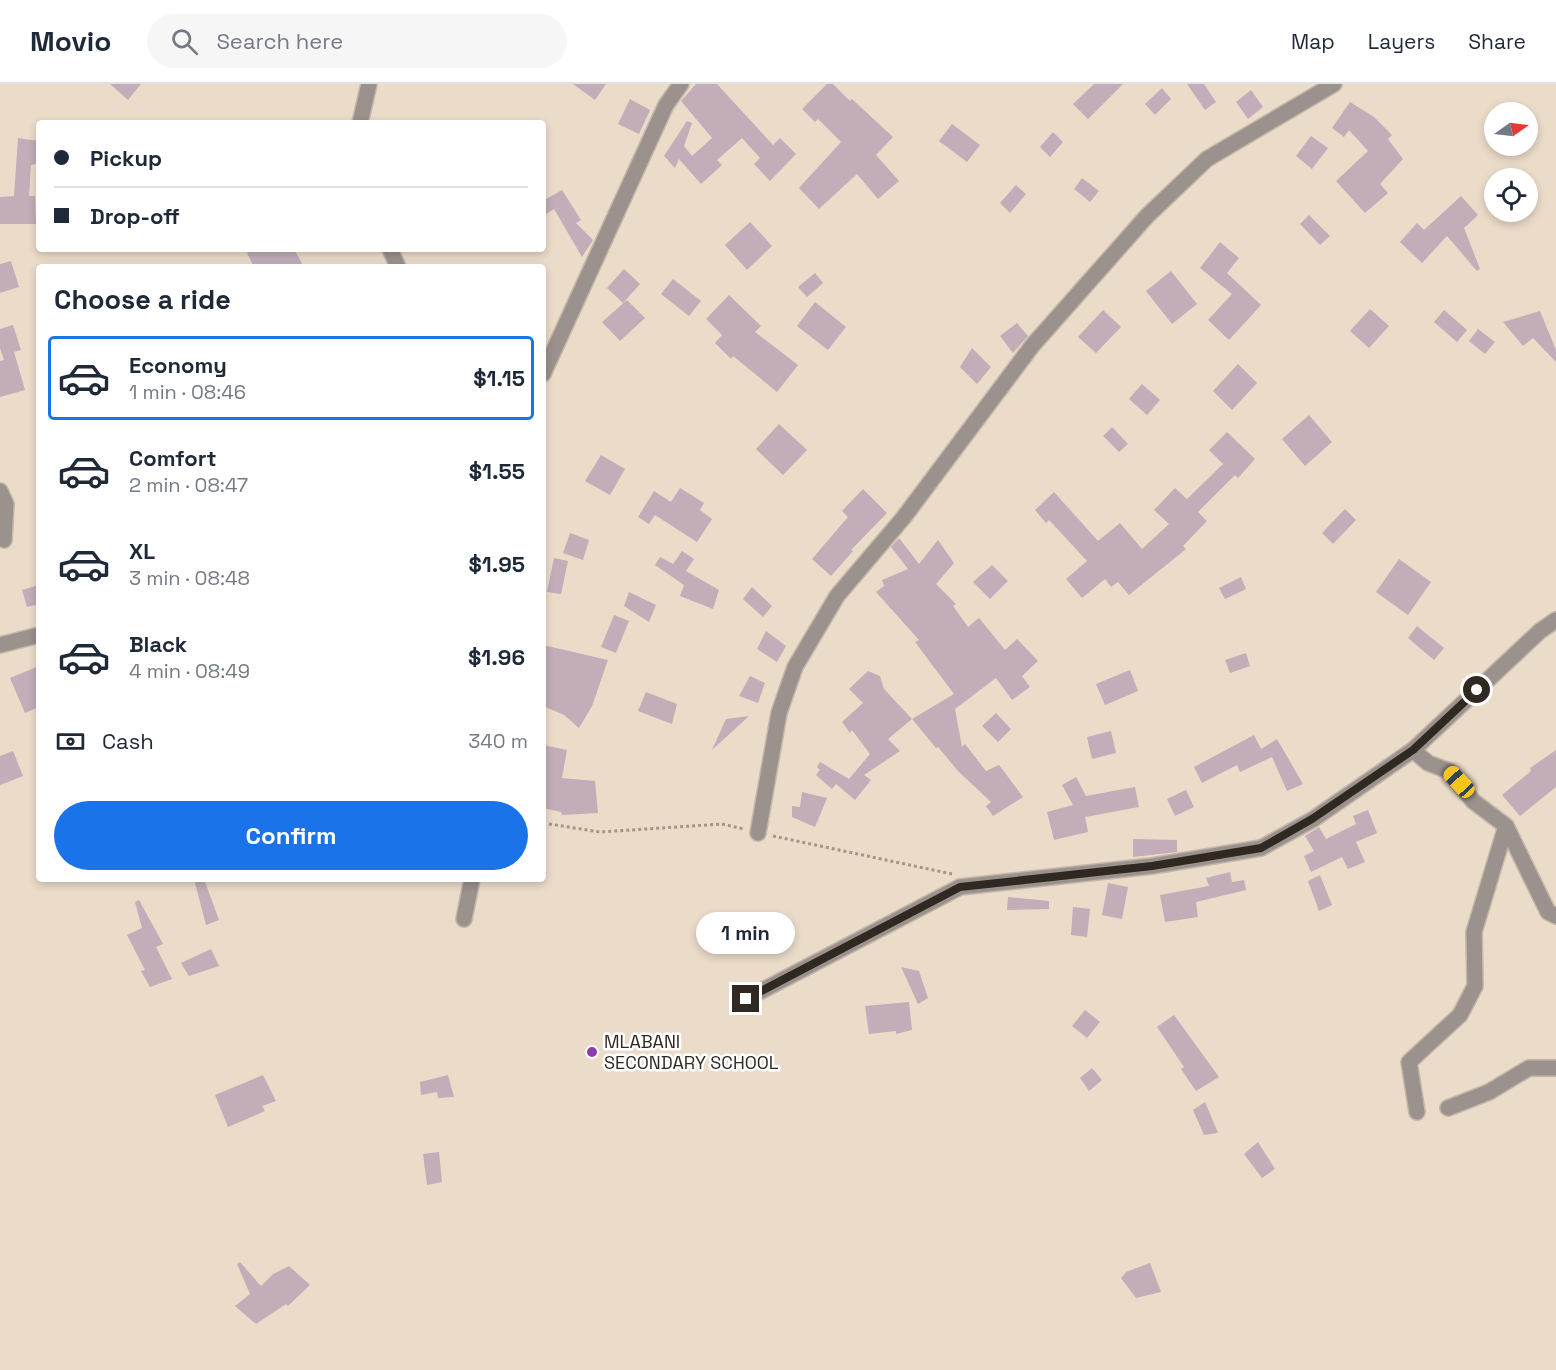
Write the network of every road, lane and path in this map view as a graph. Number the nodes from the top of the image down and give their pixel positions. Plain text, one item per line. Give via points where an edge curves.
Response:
1 (369, 84) edge
2 (681, 84) edge
3 (1334, 84) edge
4 (361, 120) edge
5 (546, 367) edge
6 (0, 491) edge
7 (4, 540) dead end
8 (1556, 620) edge
9 (36, 636) edge
10 (0, 645) edge
11 (1413, 750) junction
12 (1506, 826) junction
13 (758, 832) dead end
14 (471, 882) edge
15 (1556, 916) edge
16 (464, 919) dead end
17 (746, 999) dead end
18 (1556, 1068) edge
19 (1448, 1108) dead end
20 (1417, 1112) dead end

1 - 4 street
2 - 5 street via 666,105
3 - 13 street via 1207,159 1147,216 1032,346 904,517 837,596 795,667 779,713
6 - 7 street via 6,504
8 - 11 street
9 - 10 street
11 - 12 street via 1428,763 1449,771 1473,801
11 - 17 street via 1312,819 1261,848 1152,866 960,887
12 - 15 street via 1548,912
12 - 20 street via 1474,932 1475,987 1460,1016 1409,1062
14 - 16 street
18 - 19 street via 1529,1068 1490,1092

